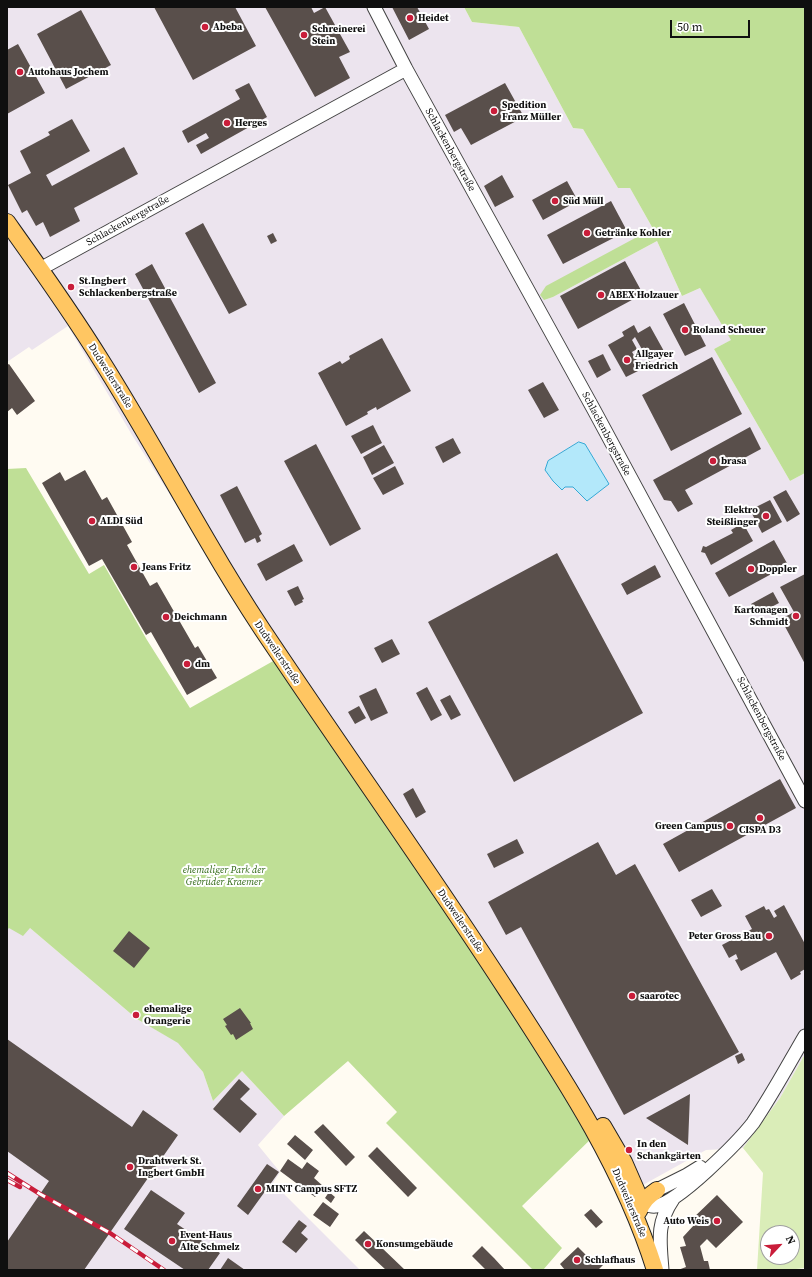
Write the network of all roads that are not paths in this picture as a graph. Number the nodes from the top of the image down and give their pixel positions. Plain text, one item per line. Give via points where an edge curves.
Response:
1 (374, 7) edge
2 (406, 69) junction
3 (7, 222) edge
4 (40, 269) junction
5 (805, 800) edge
6 (805, 1036) edge
7 (562, 1076) junction
8 (587, 1117) junction
9 (722, 1154) junction
10 (633, 1181) junction
11 (657, 1190) junction
12 (673, 1198) junction
13 (642, 1203) junction
14 (638, 1221) junction
15 (655, 1270) edge
16 (662, 1270) edge

1 - 2 street, Schlackenbergstraße
2 - 4 street, Schlackenbergstraße
2 - 5 street, Schlackenbergstraße
3 - 4 main road, Dudweilerstraße
4 - 7 main road, Dudweilerstraße via 101,359 245,605 474,940
6 - 9 street via 760,1112 733,1145
7 - 8 main road, Dudweilerstraße
7 - 10 main road, Dudweilerstraße via 603,1126
8 - 13 main road, Dudweilerstraße via 597,1126 632,1194
8 - 14 main road, Dudweilerstraße
9 - 11 street
9 - 12 street via 716,1163
10 - 11 main road via 644,1190
10 - 13 main road, Dudweilerstraße
11 - 13 main road
12 - 13 street via 650,1207
12 - 16 street via 660,1227
13 - 14 main road
13 - 16 main road, Dudweilerstraße
14 - 15 main road, Dudweilerstraße

